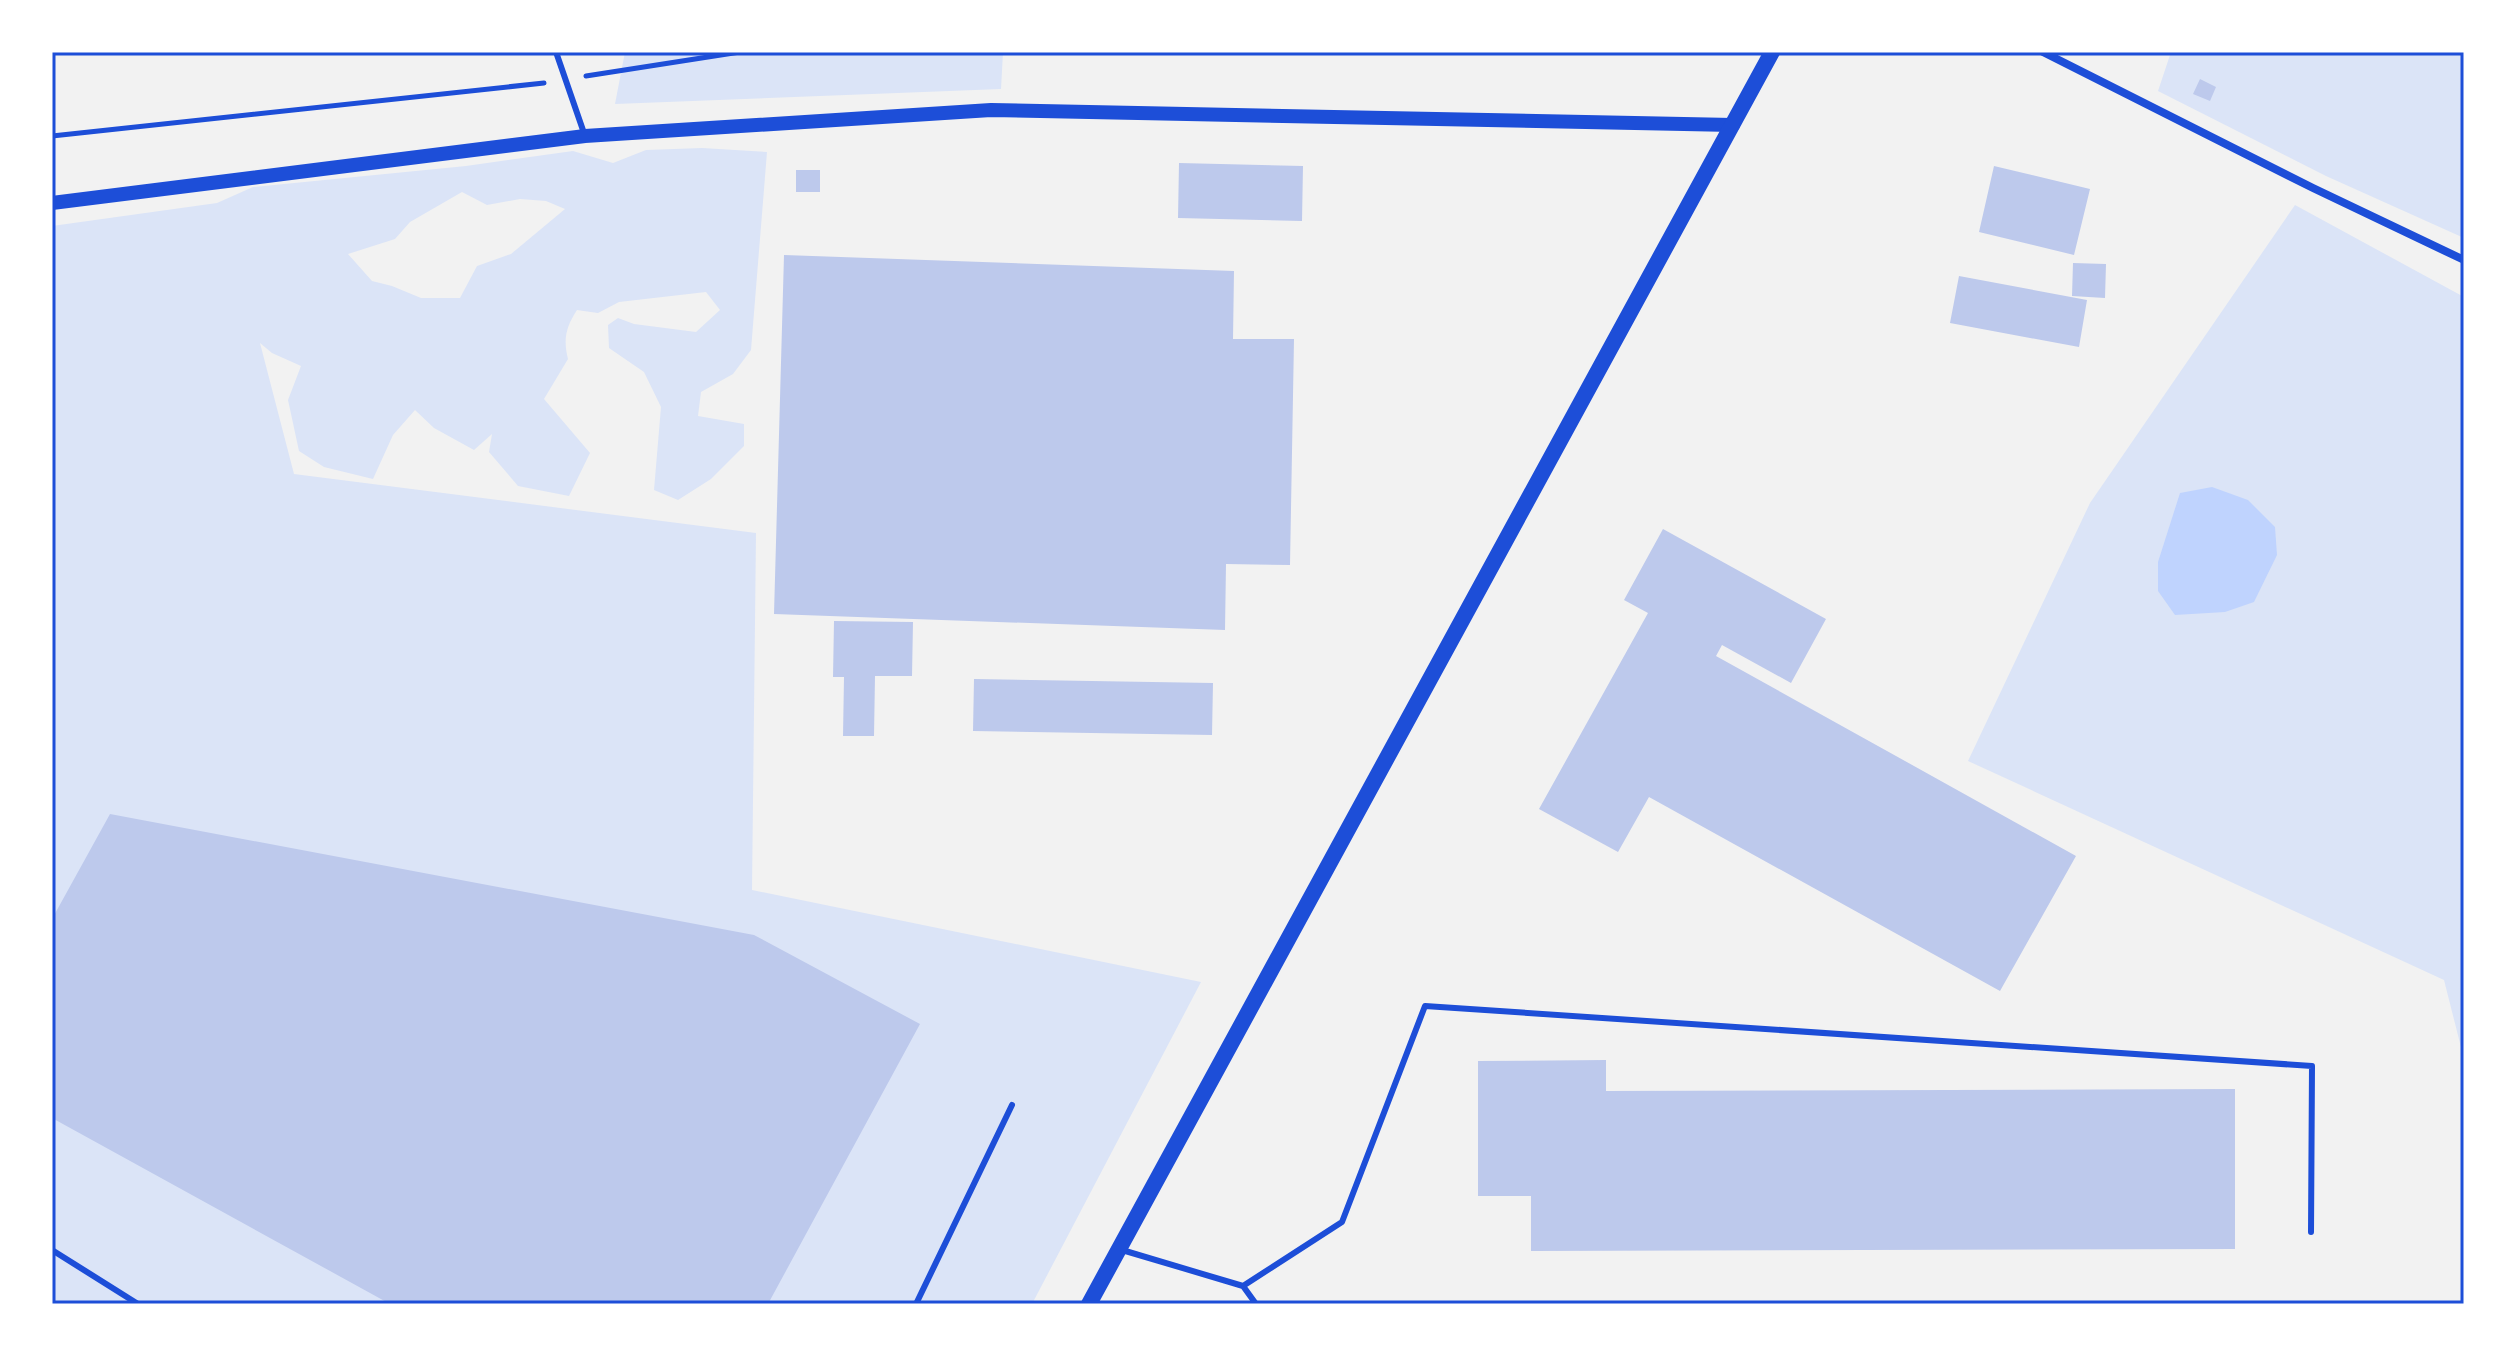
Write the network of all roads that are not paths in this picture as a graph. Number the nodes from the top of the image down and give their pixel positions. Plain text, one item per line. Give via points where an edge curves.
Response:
1 (556, 52) edge
2 (1772, 52) edge
3 (2043, 52) edge
4 (1733, 125) junction
5 (585, 136) junction
6 (52, 203) edge
7 (2464, 260) edge
8 (1012, 1105) dead end
9 (2311, 1232) dead end
10 (1119, 1249) junction
11 (52, 1250) edge
12 (1243, 1286) junction
13 (138, 1304) edge
14 (916, 1304) edge
15 (1089, 1304) edge
16 (1256, 1304) edge

1 - 5 lane
2 - 4 main road
3 - 7 street
4 - 5 street via 991,110
4 - 10 main road
5 - 6 street
8 - 14 lane
9 - 12 lane via 2312,1066 1425,1006 1342,1222
10 - 12 lane
10 - 15 main road
11 - 13 lane
12 - 16 lane

